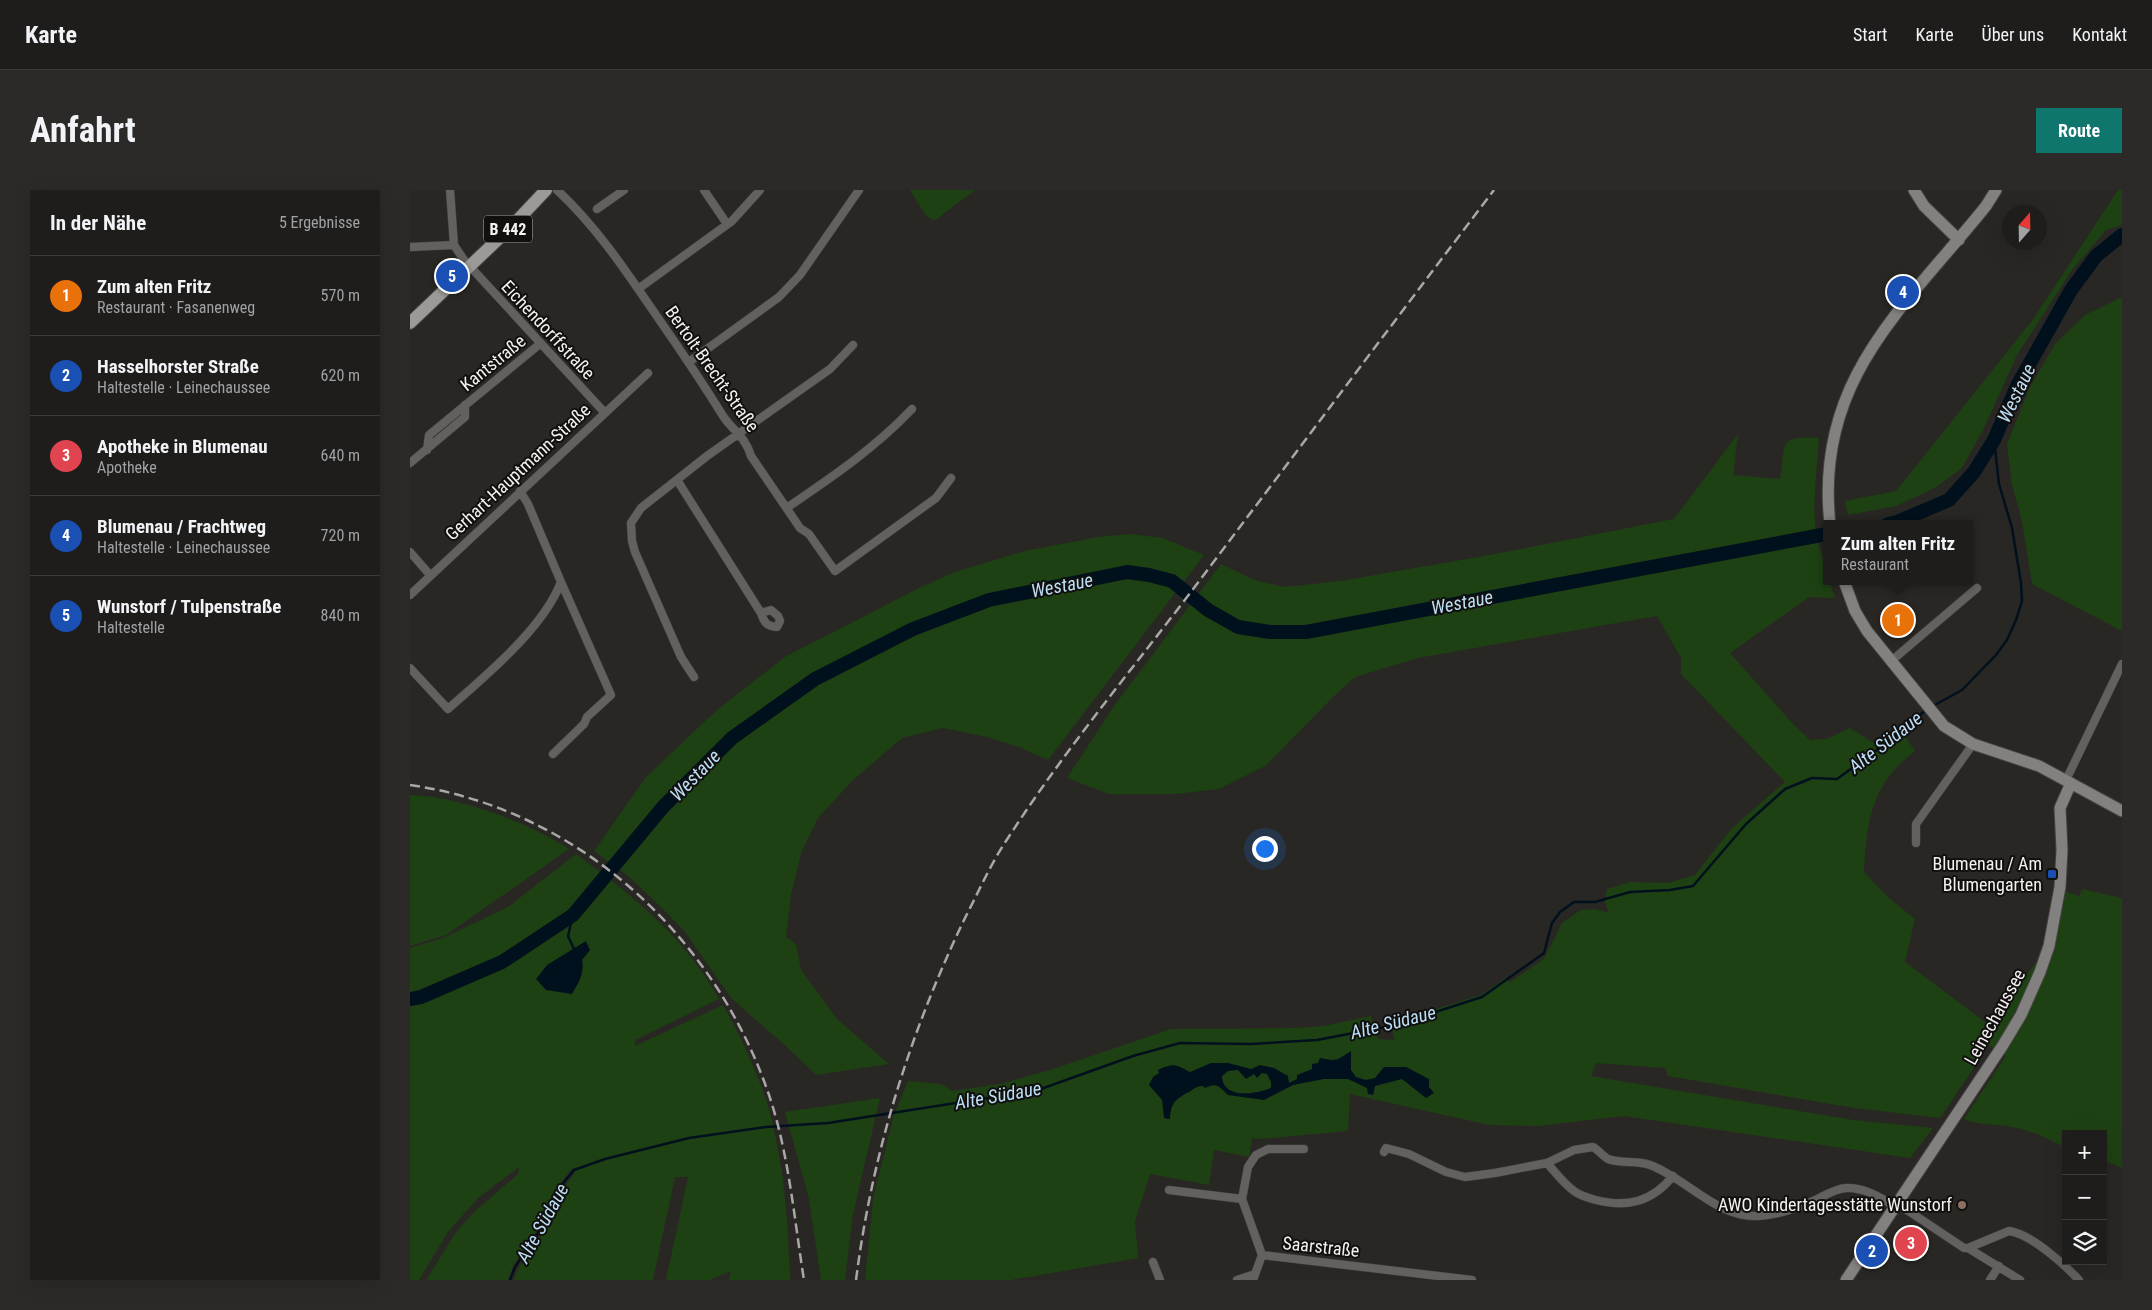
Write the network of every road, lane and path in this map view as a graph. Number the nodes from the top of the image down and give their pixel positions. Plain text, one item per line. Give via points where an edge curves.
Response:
1 (450, 190) edge
2 (546, 190) edge
3 (557, 190) edge
4 (624, 190) edge
5 (704, 190) edge
6 (760, 190) edge
7 (859, 190) edge
8 (1914, 190) edge
9 (1996, 190) edge
10 (596, 209) dead end
11 (727, 224) junction
12 (1959, 240) junction
13 (454, 245) junction
14 (410, 247) edge
15 (470, 267) junction
16 (638, 288) junction
17 (410, 323) edge
18 (541, 343) junction
19 (853, 345) dead end
20 (689, 362) junction
21 (648, 373) dead end
22 (912, 409) dead end
23 (604, 413) junction
24 (739, 434) junction
25 (410, 463) edge
26 (951, 478) dead end
27 (677, 480) junction
28 (520, 491) junction
29 (788, 508) junction
30 (1830, 520) edge
31 (410, 552) edge
32 (430, 575) junction
33 (561, 582) junction
34 (1845, 585) edge
35 (1977, 588) dead end
36 (410, 595) edge
37 (761, 613) dead end
38 (1890, 662) junction
39 (2122, 664) edge
40 (410, 668) edge
41 (694, 677) dead end
42 (1974, 744) junction
43 (553, 754) dead end
44 (2068, 782) junction
45 (2122, 811) edge
46 (1916, 842) dead end
47 (1304, 1149) dead end
48 (1384, 1152) dead end
49 (1547, 1163) junction
50 (1672, 1176) junction
51 (1169, 1190) dead end
52 (1242, 1199) junction
53 (1896, 1205) junction
54 (1968, 1248) junction
55 (1262, 1255) junction
56 (1153, 1262) dead end
57 (1999, 1266) junction
58 (1254, 1277) edge
59 (1439, 1278) edge
60 (1160, 1280) edge
61 (1238, 1280) edge
62 (1472, 1280) edge
63 (1846, 1280) edge
64 (1990, 1280) edge
65 (2020, 1280) edge
66 (2078, 1280) edge

1 - 13 street
2 - 15 main road, B 442
3 - 16 street, Bertolt-Brecht-Straße via 593,227
4 - 10 street
5 - 11 street
6 - 11 street
7 - 20 street via 800,275 779,297
8 - 12 street via 1924,206
9 - 12 street
11 - 16 street
12 - 30 street via 1882,332 1854,377 1833,436 1829,470
13 - 14 street
13 - 15 street, Eichendorffstraße
15 - 17 main road, B 442
15 - 18 street, Eichendorffstraße
16 - 20 street, Bertolt-Brecht-Straße
18 - 23 street, Eichendorffstraße
18 - 25 street, Kantstraße via 429,435 427,450
19 - 24 street via 830,369
20 - 24 street, Bertolt-Brecht-Straße via 726,420
21 - 23 street, Gerhart-Hauptmann-Straße
22 - 29 street via 853,462
23 - 28 street, Gerhart-Hauptmann-Straße
24 - 27 street
24 - 29 street, Bertolt-Brecht-Straße
26 - 29 street, Bertolt-Brecht-Straße via 936,498 834,571
27 - 37 street
27 - 41 street via 640,508 631,523 632,541 680,657
28 - 32 street, Gerhart-Hauptmann-Straße
28 - 33 street
31 - 32 street
32 - 36 street, Gerhart-Hauptmann-Straße
33 - 40 street via 538,619 513,649 448,709
33 - 43 street via 611,695
34 - 38 street via 1866,631
35 - 38 street
38 - 42 street via 1938,719 1953,733
39 - 44 street
42 - 44 street via 2039,766
42 - 46 street via 1916,824
44 - 45 street
44 - 53 street, Leinechaussee via 2060,808 2059,899 2040,972 2003,1045
47 - 52 street via 1268,1149 1256,1156 1248,1167
48 - 49 street via 1386,1148 1409,1154 1428,1165 1465,1177
49 - 50 street via 1574,1150 1593,1147 1608,1159 1648,1164
49 - 50 street via 1574,1192 1607,1203 1625,1204 1644,1198 1662,1190
50 - 53 street via 1718,1207 1744,1215 1771,1214 1810,1202 1836,1189 1848,1188 1874,1194
51 - 52 street
52 - 55 street, Saarstraße
53 - 54 street
53 - 63 street, Leinechaussee
54 - 57 street
54 - 66 street via 2011,1231 2047,1250
55 - 58 street
55 - 59 street, Saarstraße
56 - 60 street
57 - 64 street
57 - 65 street
58 - 61 street
59 - 62 street, Saarstraße

